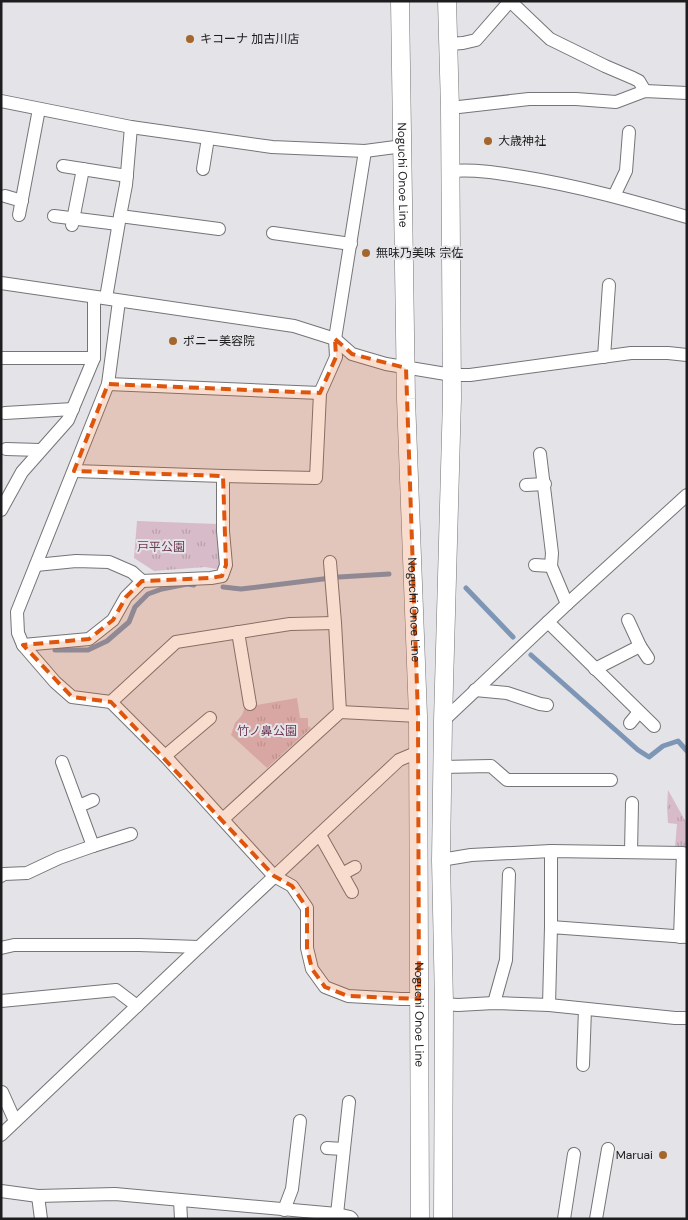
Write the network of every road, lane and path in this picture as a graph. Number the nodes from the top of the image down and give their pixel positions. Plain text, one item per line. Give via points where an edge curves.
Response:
1 (400, 1) edge
2 (447, 1) edge
3 (510, 1) edge
4 (448, 44) junction
5 (645, 91) junction
6 (687, 93) edge
7 (1, 101) edge
8 (450, 108) junction
9 (39, 109) junction
10 (131, 127) junction
11 (629, 132) dead end
12 (208, 138) junction
13 (403, 146) junction
14 (365, 151) junction
15 (63, 166) dead end
16 (83, 169) junction
17 (203, 169) dead end
18 (450, 171) junction
19 (127, 176) junction
20 (5, 196) dead end
21 (614, 196) junction
22 (22, 201) junction
23 (19, 215) dead end
24 (54, 216) dead end
25 (687, 217) edge
26 (119, 220) junction
27 (72, 222) junction
28 (219, 229) dead end
29 (273, 233) dead end
30 (351, 244) junction
31 (1, 283) edge
32 (609, 285) dead end
33 (100, 298) junction
34 (119, 301) junction
35 (335, 338) junction
36 (687, 355) edge
37 (604, 357) junction
38 (1, 358) edge
39 (94, 358) junction
40 (406, 368) junction
41 (452, 375) junction
42 (108, 384) junction
43 (320, 393) junction
44 (72, 409) junction
45 (5, 414) dead end
46 (6, 449) dead end
47 (40, 450) junction
48 (540, 454) dead end
49 (74, 471) junction
50 (223, 476) junction
51 (544, 484) junction
52 (526, 485) dead end
53 (687, 495) edge
54 (1, 510) edge
55 (36, 565) junction
56 (535, 565) dead end
57 (551, 566) junction
58 (331, 567) dead end
59 (142, 581) junction
60 (567, 604) junction
61 (628, 620) dead end
62 (548, 622) junction
63 (335, 623) junction
64 (238, 632) junction
65 (24, 645) junction
66 (640, 646) junction
67 (648, 658) dead end
68 (595, 669) junction
69 (475, 690) junction
70 (111, 702) junction
71 (250, 704) dead end
72 (548, 706) dead end
73 (340, 712) junction
74 (640, 712) junction
75 (418, 716) junction
76 (210, 718) dead end
77 (443, 721) junction
78 (630, 723) dead end
79 (654, 726) dead end
80 (418, 752) junction
81 (165, 756) junction
82 (62, 762) dead end
83 (442, 767) junction
84 (611, 780) dead end
85 (93, 800) dead end
86 (632, 803) dead end
87 (78, 806) junction
88 (222, 819) junction
89 (131, 834) dead end
90 (320, 835) junction
91 (93, 846) junction
92 (551, 851) junction
93 (630, 852) junction
94 (441, 860) junction
95 (355, 867) dead end
96 (342, 874) junction
97 (509, 874) dead end
98 (1, 876) edge
99 (274, 876) junction
100 (352, 892) dead end
101 (550, 927) junction
102 (684, 937) edge
103 (199, 947) junction
104 (1, 948) edge
105 (419, 999) junction
106 (1, 1001) edge
107 (494, 1003) junction
108 (444, 1004) junction
109 (549, 1005) junction
110 (137, 1006) junction
111 (585, 1009) junction
112 (687, 1018) edge
113 (583, 1065) dead end
114 (2, 1092) edge
115 (348, 1102) dead end
116 (15, 1121) junction
117 (300, 1121) dead end
118 (1, 1135) edge
119 (327, 1148) dead end
120 (343, 1149) junction
121 (608, 1149) dead end
122 (574, 1154) dead end
123 (1, 1191) edge
124 (38, 1196) junction
125 (180, 1200) junction
126 (284, 1210) junction
127 (337, 1214) junction
128 (41, 1219) edge
129 (181, 1219) edge
130 (352, 1219) edge
131 (420, 1219) edge
132 (443, 1219) edge
133 (564, 1219) edge
134 (596, 1219) edge

1 - 13 main road, Noguchi Onoe Line
2 - 4 main road, Noguchi Onoe Line
3 - 4 street via 476,40
3 - 5 street via 550,39 639,81
4 - 8 main road, Noguchi Onoe Line
5 - 6 street
5 - 8 street via 616,102 529,99
7 - 9 street
8 - 18 main road, Noguchi Onoe Line
9 - 10 street
9 - 22 street
10 - 12 street
10 - 19 street
11 - 21 street via 626,171
12 - 14 street via 272,147
12 - 17 street
13 - 14 street
13 - 40 main road, Noguchi Onoe Line
14 - 30 street
15 - 16 street
16 - 19 street
16 - 27 street
18 - 21 street via 468,169 507,174
18 - 41 main road, Noguchi Onoe Line
19 - 26 street
20 - 22 street
21 - 25 street
22 - 23 street
24 - 27 street
26 - 27 street
26 - 28 street
26 - 33 street
29 - 30 street
30 - 35 street
31 - 33 street
32 - 37 street
33 - 34 street
33 - 39 street
34 - 35 street via 294,326
34 - 42 street
35 - 40 street via 352,354
35 - 43 street via 336,357
36 - 37 street via 640,353
37 - 41 street
38 - 39 street
39 - 44 street
40 - 41 street
40 - 75 main road, Noguchi Onoe Line
41 - 77 main road, Noguchi Onoe Line
42 - 43 street
42 - 49 street
43 - 50 street via 316,478
44 - 45 street
44 - 47 street via 68,420
46 - 47 street
47 - 54 street via 22,472
48 - 51 street
49 - 50 street
49 - 55 street
50 - 59 street via 226,565 222,576
51 - 52 street
51 - 57 street
53 - 60 street
55 - 59 street via 109,562 132,572
55 - 65 street via 17,612 18,633
56 - 57 street
57 - 60 street
58 - 63 street
59 - 65 street via 126,597 113,620 90,639
60 - 62 street
61 - 66 street
62 - 68 street
62 - 69 street
63 - 64 street via 290,624
63 - 73 street
64 - 70 street via 176,642
64 - 71 street
65 - 70 street via 72,697
66 - 67 street
66 - 68 street
68 - 74 street
69 - 72 street via 507,693
69 - 77 street
70 - 81 street
73 - 75 street
73 - 88 street
74 - 78 street
74 - 79 street
75 - 80 main road, Noguchi Onoe Line
76 - 81 street
77 - 83 main road, Noguchi Onoe Line
80 - 90 street via 398,760
80 - 105 main road, Noguchi Onoe Line
81 - 88 street
82 - 87 street
83 - 84 street via 492,766 507,780
83 - 94 main road, Noguchi Onoe Line
85 - 87 street
86 - 93 street
87 - 91 street
88 - 99 street
89 - 91 street
90 - 96 street
90 - 99 street
91 - 98 street via 27,873
92 - 93 street
92 - 94 street via 471,854
92 - 101 street
93 - 102 street via 683,853
94 - 108 main road, Noguchi Onoe Line
95 - 96 street
96 - 100 street
97 - 107 street via 506,960
99 - 103 street
99 - 105 street via 292,886 307,908 307,948 312,969 325,987 348,996
101 - 102 street
101 - 109 street
103 - 104 street
103 - 110 street
105 - 131 main road, Noguchi Onoe Line
106 - 110 street via 116,990
107 - 108 street
107 - 109 street
108 - 132 main road, Noguchi Onoe Line
109 - 111 street
110 - 116 street
111 - 112 street
111 - 113 street
114 - 116 street
115 - 120 street
116 - 118 street
117 - 126 street via 292,1189
119 - 120 street
120 - 127 street
121 - 134 street
122 - 133 street
123 - 124 street
124 - 125 street via 115,1194
124 - 128 street
125 - 126 street
125 - 129 street
126 - 127 street
127 - 130 street

